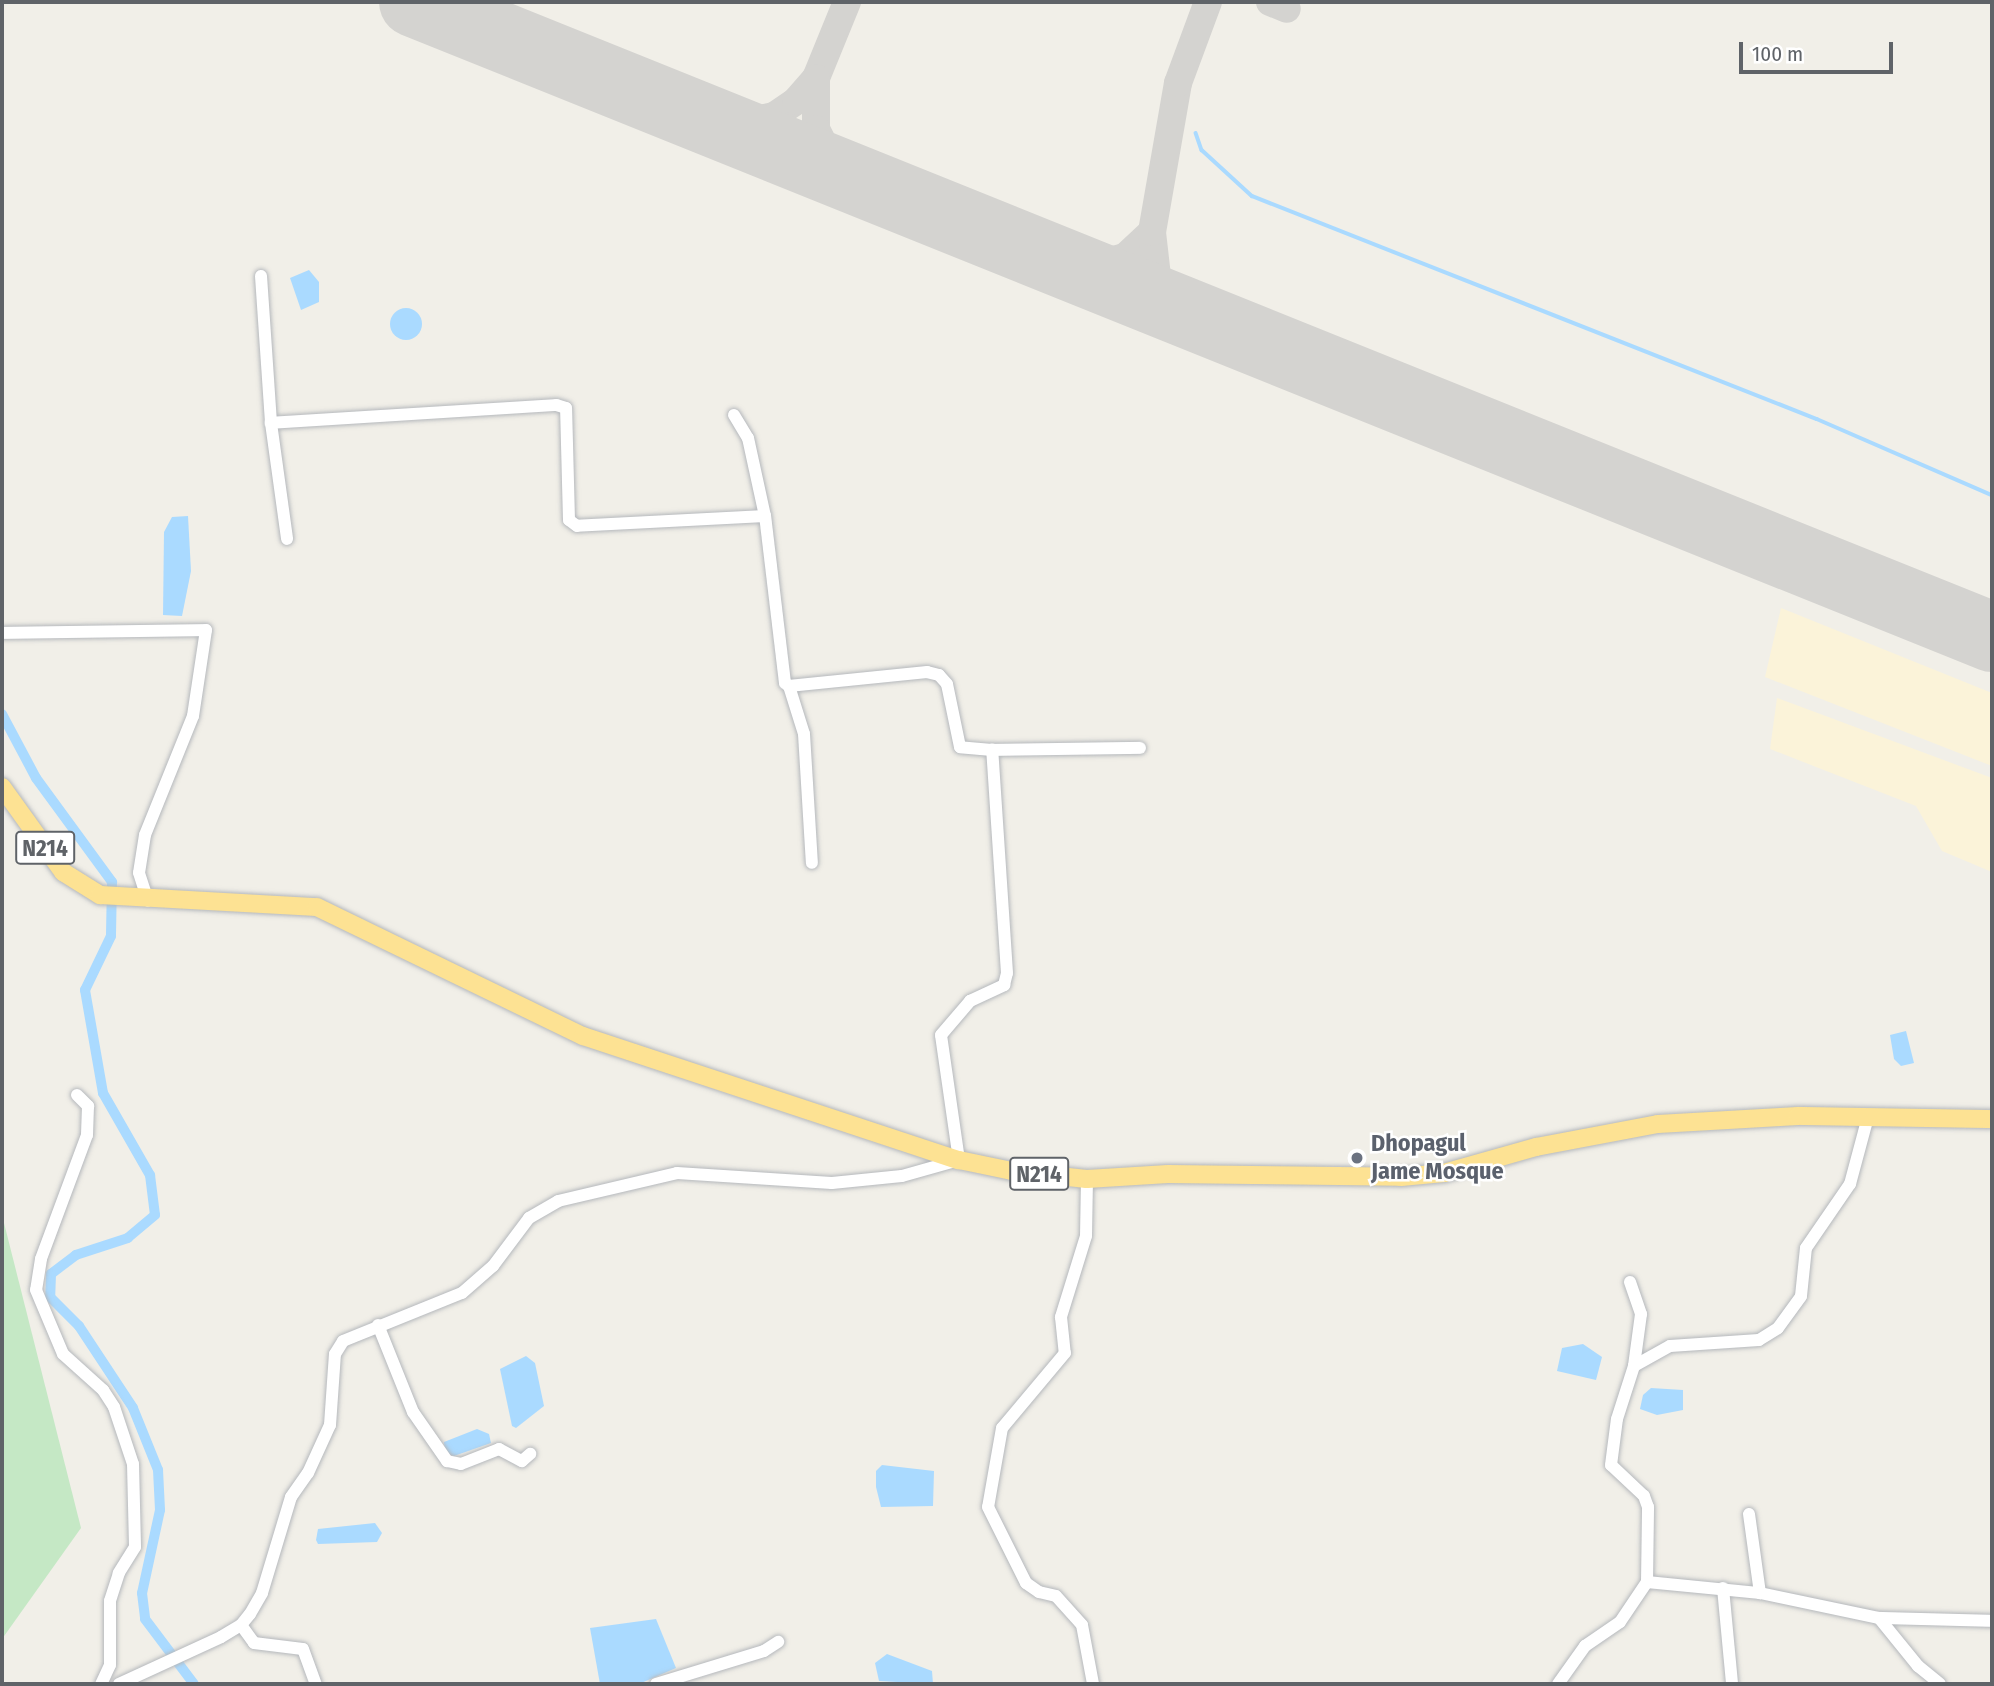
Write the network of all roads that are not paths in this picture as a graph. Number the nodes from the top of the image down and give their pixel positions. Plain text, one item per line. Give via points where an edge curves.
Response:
1 (261, 276) dead end
2 (734, 415) dead end
3 (271, 423) junction
4 (765, 516) junction
5 (286, 539) dead end
6 (2, 633) edge
7 (789, 687) junction
8 (1140, 748) dead end
9 (992, 750) junction
10 (2, 787) edge
11 (812, 863) dead end
12 (139, 900) junction
13 (77, 1095) dead end
14 (1868, 1117) junction
15 (1992, 1119) edge
16 (958, 1160) junction
17 (1087, 1179) junction
18 (1630, 1282) dead end
19 (378, 1325) junction
20 (1634, 1366) junction
21 (530, 1454) dead end
22 (1749, 1514) dead end
23 (1647, 1582) junction
24 (1723, 1588) junction
25 (1760, 1593) junction
26 (1879, 1618) junction
27 (1992, 1621) edge
28 (241, 1625) junction
29 (778, 1642) dead end
30 (126, 1682) edge
31 (101, 1684) edge
32 (316, 1684) edge
33 (656, 1684) edge
34 (1093, 1684) edge
35 (1558, 1684) edge
36 (1732, 1684) edge
37 (1940, 1684) edge

1 - 3 street
2 - 4 street via 748,438
3 - 4 street via 556,405 566,408 569,520 577,526
3 - 5 street
4 - 7 street via 782,676
6 - 12 street via 206,630 193,716 145,835
7 - 9 street via 928,672 939,675 947,684 960,747
7 - 11 street via 804,734
8 - 9 street
9 - 16 street via 1007,973 1004,985 970,1001 941,1035
10 - 12 highway, N214 via 63,872 100,895
12 - 16 highway, N214 via 317,907 583,1036
13 - 31 street via 88,1106 87,1135 41,1259 36,1290 63,1354 103,1390 114,1407 133,1464 135,1546 118,1573 110,1601 110,1665
14 - 15 highway, N214
14 - 17 highway, N214 via 1658,1124 1536,1147 1444,1173 1401,1177 1168,1174
14 - 20 street via 1850,1184 1806,1248 1801,1296 1779,1328 1759,1340 1670,1346
16 - 17 highway, N214
16 - 19 street via 902,1176 832,1182 677,1173 558,1201 529,1218 493,1266 462,1293
17 - 34 street via 1086,1236 1061,1317 1065,1353 1002,1427 988,1507 1026,1583 1056,1596 1082,1625
18 - 20 street via 1641,1314
19 - 21 street via 413,1412 447,1461 461,1464 499,1450 522,1461
19 - 28 street via 352,1335 335,1354 330,1425 308,1473 291,1497 262,1593
20 - 23 street via 1617,1419 1611,1465 1644,1496 1648,1507
22 - 25 street
23 - 24 street
23 - 35 street via 1624,1617 1585,1646
24 - 25 street
24 - 36 street
25 - 26 street
26 - 27 street
26 - 37 street via 1918,1666
28 - 30 street
28 - 32 street via 254,1643 303,1649
29 - 33 street via 764,1651

